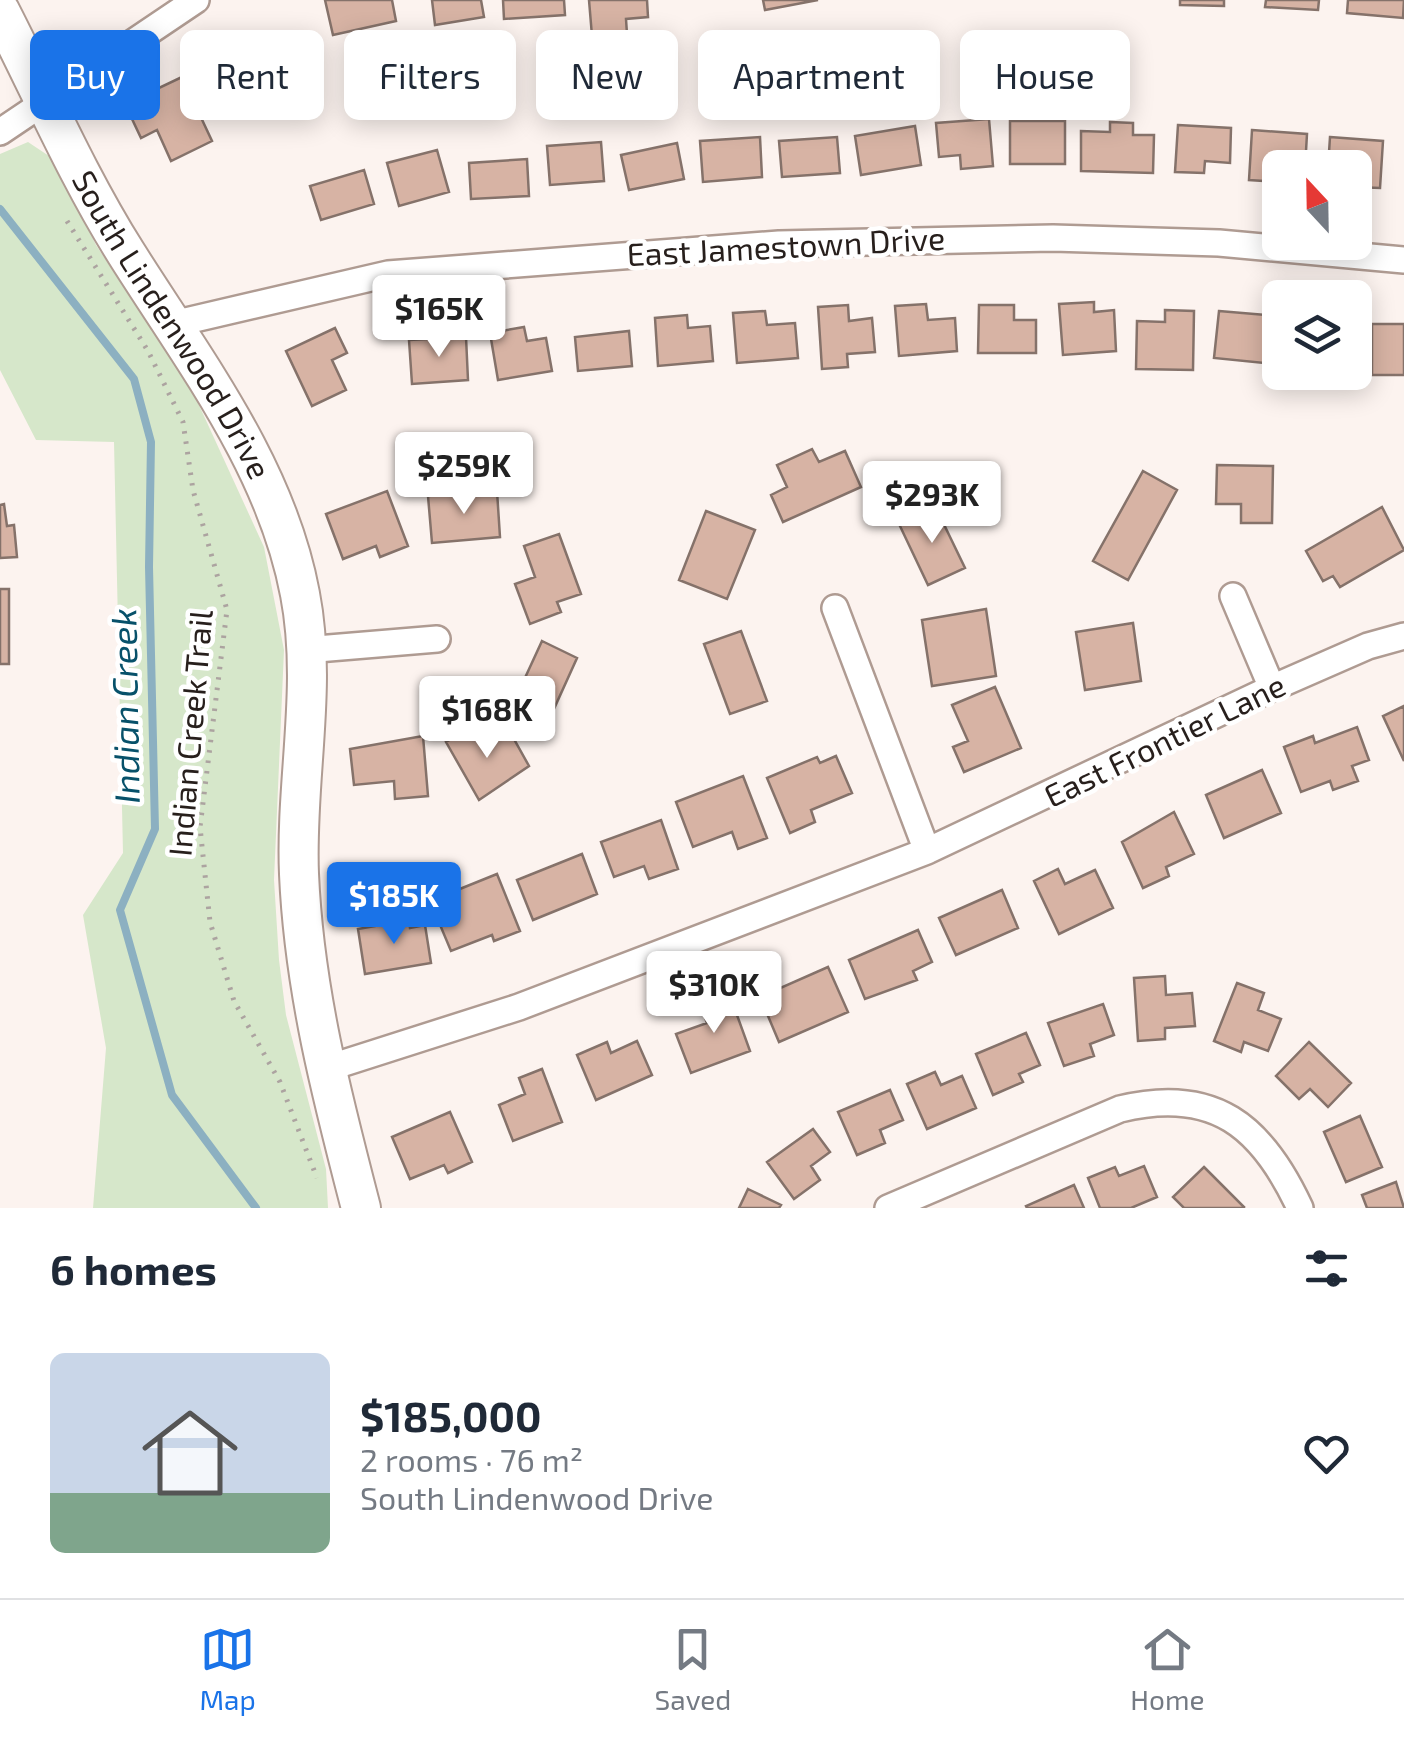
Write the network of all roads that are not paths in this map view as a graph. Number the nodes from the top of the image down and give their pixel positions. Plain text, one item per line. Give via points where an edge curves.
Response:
1 (196, 0) edge
2 (0, 11) edge
3 (152, 30) edge
4 (30, 69) edge
5 (30, 113) edge
6 (56, 120) edge
7 (0, 132) edge
8 (1404, 260) edge
9 (173, 324) junction
10 (1233, 596) dead end
11 (835, 608) dead end
12 (1404, 636) edge
13 (436, 639) dead end
14 (305, 650) junction
15 (1272, 688) junction
16 (927, 851) junction
17 (325, 1069) junction
18 (361, 1208) edge
19 (888, 1208) edge
20 (1300, 1208) edge

1 - 3 street
2 - 4 street, South Lindenwood Drive
5 - 7 street
6 - 9 street, South Lindenwood Drive via 124,251
8 - 9 street, East Jamestown Drive via 1054,238 797,243 388,274
9 - 14 street, South Lindenwood Drive via 243,440 284,533 301,596
10 - 15 street
11 - 16 street
12 - 15 street, East Frontier Lane
13 - 14 street
14 - 17 street, South Lindenwood Drive via 299,871 310,1000
15 - 16 street, East Frontier Lane
16 - 17 street, East Frontier Lane via 519,1007
17 - 18 street, South Lindenwood Drive
19 - 20 street via 1120,1109 1180,1102 1214,1110 1254,1134 1280,1163

